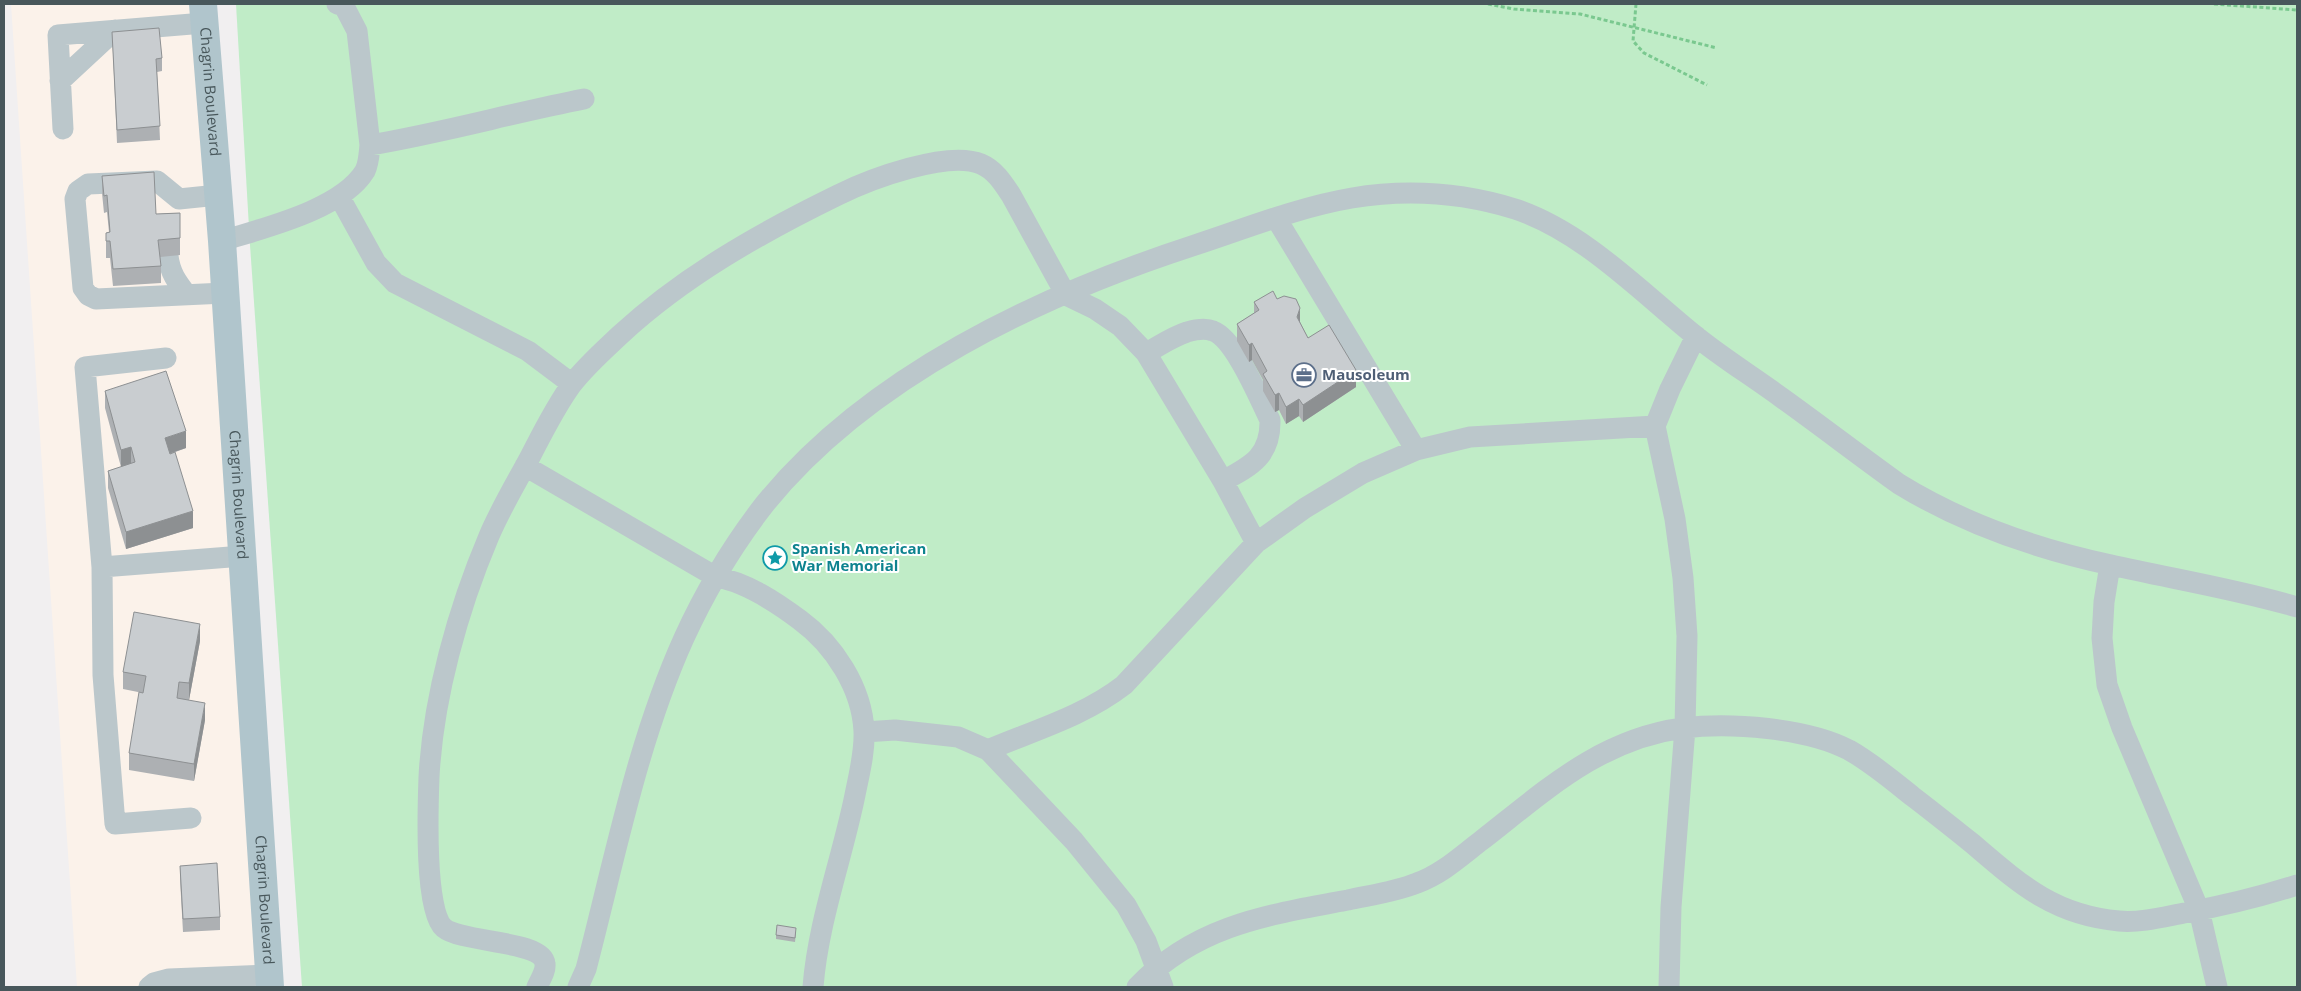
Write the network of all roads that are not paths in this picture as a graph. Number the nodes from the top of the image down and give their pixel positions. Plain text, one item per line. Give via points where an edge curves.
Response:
1 (337, 4) edge
2 (204, 13) edge
3 (115, 30) junction
4 (60, 81) junction
5 (584, 99) dead end
6 (63, 129) dead end
7 (370, 145) junction
8 (218, 195) junction
9 (339, 196) junction
10 (1276, 218) junction
11 (222, 241) junction
12 (168, 256) edge
13 (225, 293) junction
14 (187, 294) junction
15 (1066, 295) junction
16 (1696, 336) junction
17 (1146, 353) junction
18 (166, 358) dead end
19 (572, 384) junction
20 (1655, 426) junction
21 (1416, 450) junction
22 (525, 466) junction
23 (1223, 481) junction
24 (1256, 543) junction
25 (242, 556) junction
26 (2110, 565) junction
27 (102, 567) junction
28 (716, 577) junction
29 (2297, 607) edge
30 (1686, 728) junction
31 (864, 732) junction
32 (988, 750) junction
33 (191, 818) dead end
34 (2297, 886) edge
35 (2199, 910) junction
36 (1156, 967) junction
37 (270, 981) edge
38 (149, 987) edge
39 (537, 987) edge
40 (578, 987) edge
41 (813, 987) edge
42 (1136, 987) edge
43 (1163, 987) edge
44 (1669, 987) edge
45 (2217, 987) edge

1 - 7 lane via 344,6 358,30
2 - 3 lane
2 - 8 main road, Chagrin Boulevard
3 - 4 lane
3 - 4 lane via 58,35
4 - 6 lane
5 - 7 lane
7 - 9 lane via 365,170 354,185
8 - 11 main road, Chagrin Boulevard
8 - 14 lane via 175,207 157,181 88,184 78,191 75,199 83,288 88,295 96,299
9 - 11 lane via 288,221
9 - 19 lane via 376,263 395,283 528,351
10 - 15 lane via 1143,262
10 - 16 lane via 1353,198 1408,194 1455,197 1515,209 1578,242 1620,272
10 - 21 lane
11 - 13 main road, Chagrin Boulevard
12 - 14 lane via 174,278
13 - 14 lane
13 - 25 main road, Chagrin Boulevard
15 - 17 lane via 1120,326
15 - 19 lane via 992,170 978,162 948,159 843,192 738,248 650,308 600,353
15 - 28 lane via 975,337 860,412 779,488
16 - 20 lane
16 - 26 lane via 1899,484 1933,505 2001,533
17 - 23 lane
17 - 23 lane via 1177,336 1199,330 1216,332 1232,346 1270,420 1270,431 1260,456
18 - 27 lane via 85,366
19 - 22 lane
20 - 21 lane via 1470,437
20 - 30 lane via 1675,519 1683,578 1687,636
21 - 24 lane via 1363,473
22 - 28 lane
22 - 39 lane via 489,536 445,673 435,720 428,830 437,921 448,931 467,938 526,948 540,954 546,967
23 - 24 lane
24 - 32 lane via 1124,685 1107,698 1054,724
25 - 27 lane
25 - 37 main road, Chagrin Boulevard
26 - 29 lane
26 - 35 lane via 2102,638 2107,684 2122,728
27 - 33 lane via 103,674 115,824
28 - 31 lane via 743,585 815,631 847,675 861,712
28 - 40 lane via 684,638 647,737 586,969
30 - 35 lane via 1769,728 1821,738 1849,750 1951,826 2026,889 2059,907 2122,922
30 - 36 lane via 1629,742 1598,754 1524,806 1440,872 1418,883 1229,926 1180,950
30 - 44 lane via 1671,907
31 - 32 lane via 895,730 958,736
31 - 41 lane via 859,774 821,932
32 - 36 lane via 1074,840 1126,905
34 - 35 lane
35 - 45 lane
36 - 42 lane
36 - 43 lane
37 - 38 lane via 169,979

